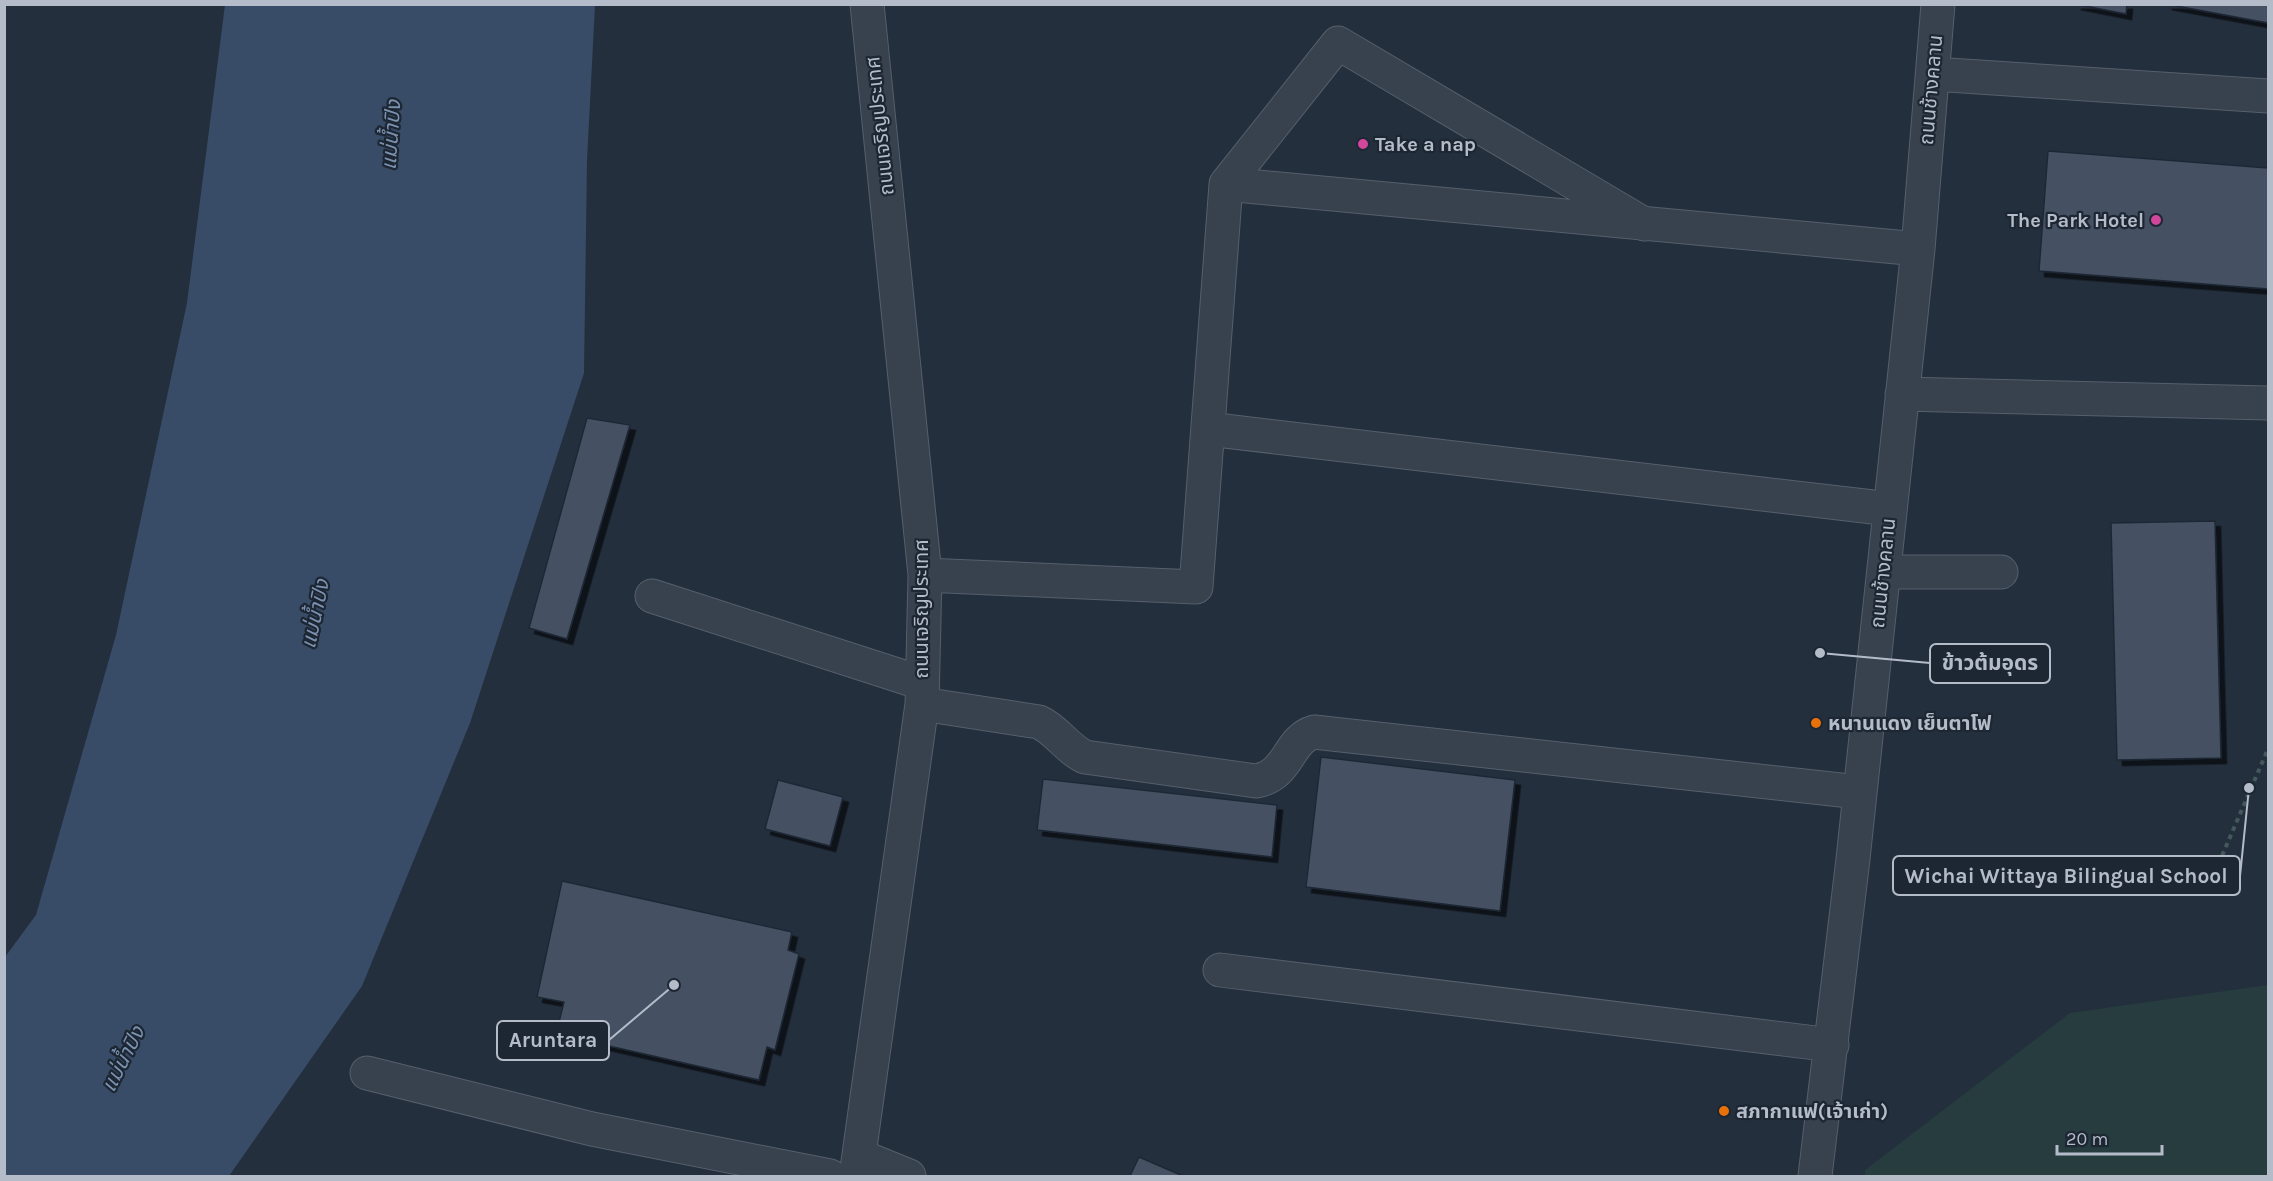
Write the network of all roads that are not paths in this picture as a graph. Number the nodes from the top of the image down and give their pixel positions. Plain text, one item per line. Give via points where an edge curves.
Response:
1 (867, 4) edge
2 (1938, 4) edge
3 (1933, 75) junction
4 (2268, 96) edge
5 (1226, 184) junction
6 (1644, 224) junction
7 (1918, 249) junction
8 (1902, 394) junction
9 (2268, 403) edge
10 (1208, 429) junction
11 (1890, 509) junction
12 (1884, 572) junction
13 (2001, 572) dead end
14 (925, 575) junction
15 (652, 596) dead end
16 (922, 693) junction
17 (1859, 792) junction
18 (1221, 970) dead end
19 (1832, 1045) junction
20 (367, 1073) dead end
21 (858, 1166) edge
22 (830, 1176) edge
23 (909, 1176) edge
24 (1815, 1176) edge

1 - 14 street, ถนนเจริญประเทศ
2 - 3 street, ถนนช้างคลาน
3 - 4 street
3 - 7 street, ถนนช้างคลาน
5 - 6 street
5 - 6 street via 1338,43
5 - 10 street
6 - 7 street
7 - 8 street, ถนนช้างคลาน
8 - 9 street
8 - 11 street, ถนนช้างคลาน
10 - 11 street
10 - 14 street via 1196,587
11 - 12 street, ถนนช้างคลาน
12 - 13 street
12 - 17 street, ถนนช้างคลาน
14 - 16 street, ถนนเจริญประเทศ
15 - 16 street
16 - 17 street via 1039,722 1085,757 1256,781 1278,773 1300,740 1314,732
16 - 21 street, ถนนเจริญประเทศ
17 - 19 street, ถนนช้างคลาน
18 - 19 street
19 - 24 street, ถนนช้างคลาน
20 - 22 street via 592,1129
21 - 23 street

